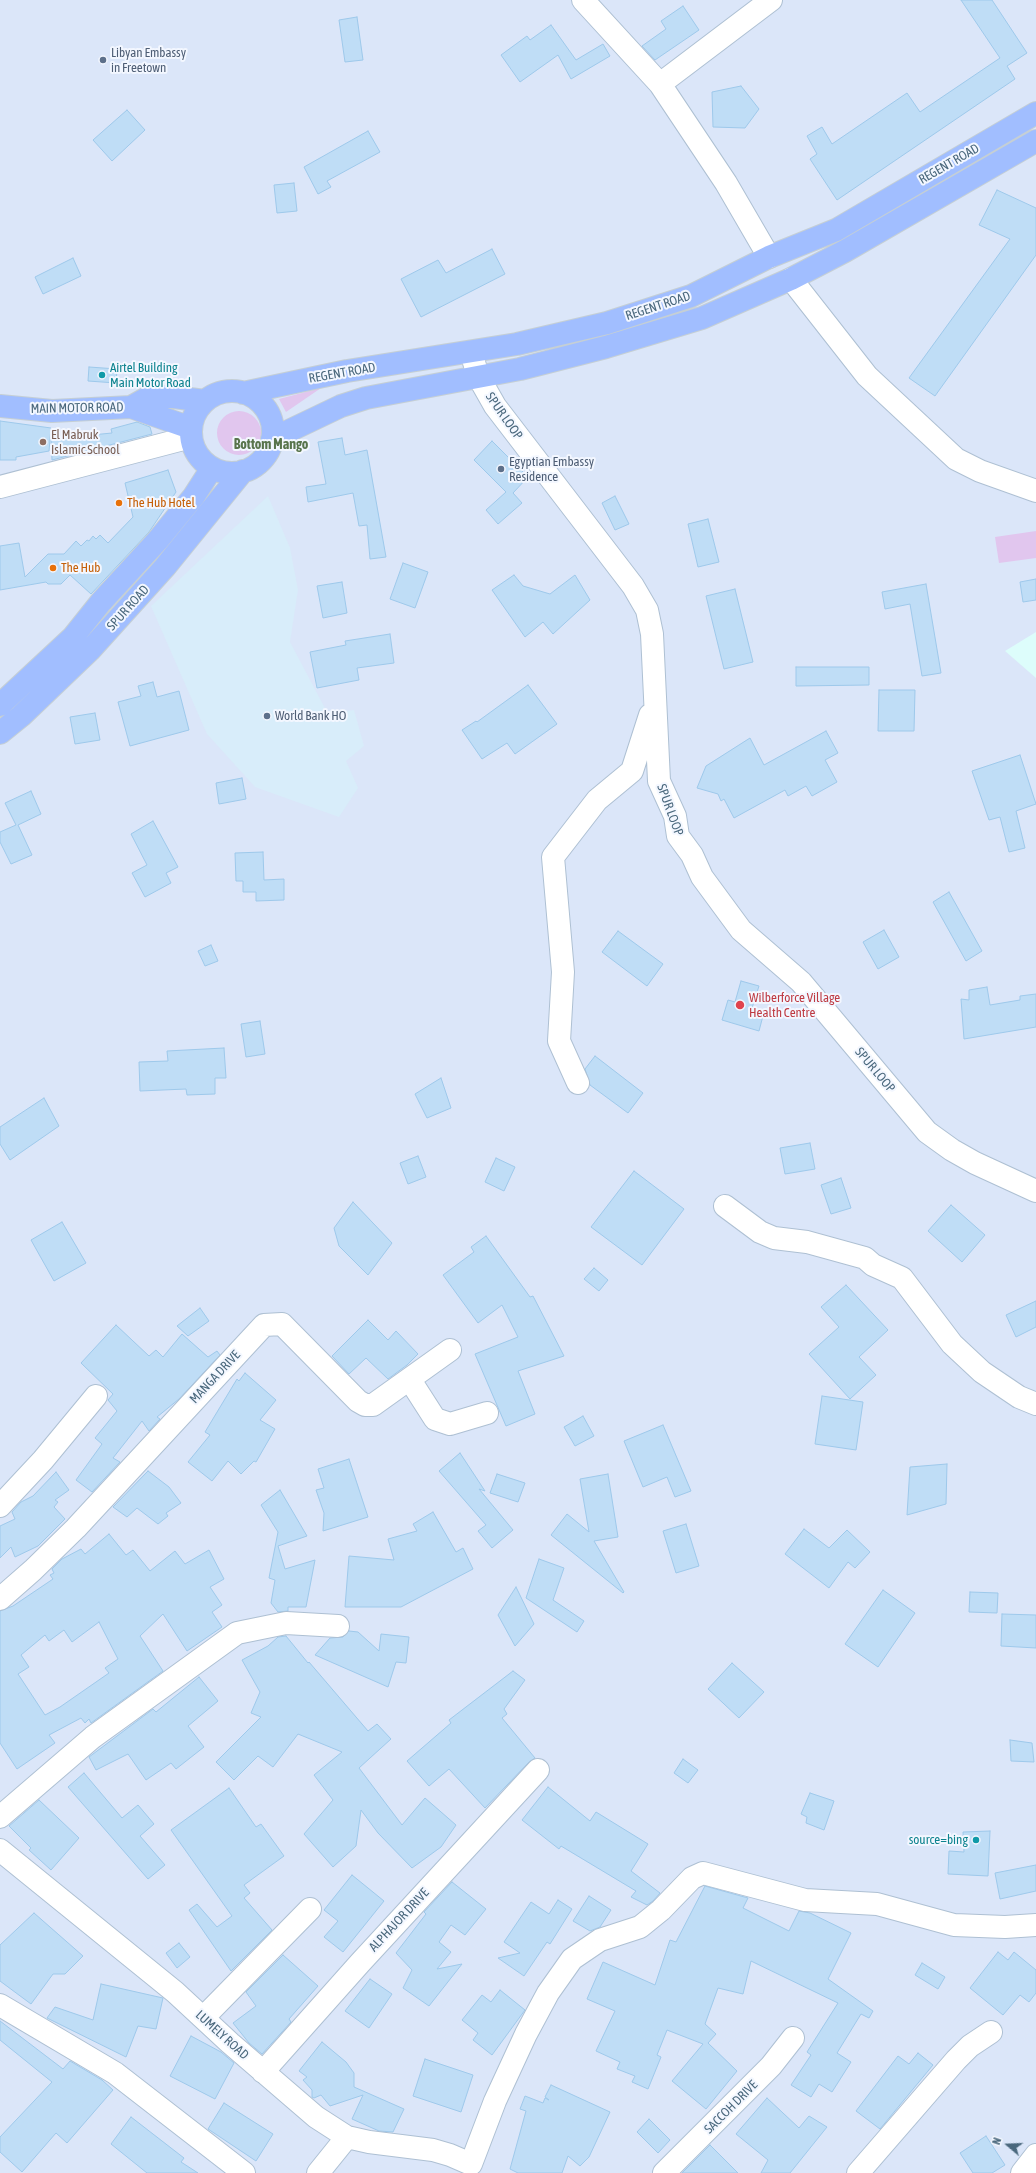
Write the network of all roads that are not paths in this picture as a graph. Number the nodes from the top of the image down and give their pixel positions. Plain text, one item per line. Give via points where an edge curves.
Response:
1 (583, 0) edge
2 (771, 0) edge
3 (660, 84) junction
4 (1036, 113) edge
5 (1036, 141) edge
6 (769, 257) junction
7 (791, 279) junction
8 (471, 352) junction
9 (478, 376) junction
10 (243, 393) junction
11 (205, 401) junction
12 (0, 406) edge
13 (131, 407) junction
14 (191, 433) junction
15 (272, 439) junction
16 (212, 468) junction
17 (243, 471) junction
18 (0, 487) edge
19 (1036, 491) edge
20 (73, 636) junction
21 (91, 649) junction
22 (654, 702) junction
23 (0, 705) edge
24 (0, 733) edge
25 (578, 1083) dead end
26 (1036, 1191) edge
27 (725, 1206) dead end
28 (450, 1350) dead end
29 (410, 1380) junction
30 (96, 1396) dead end
31 (1036, 1404) edge
32 (487, 1412) dead end
33 (0, 1506) edge
34 (0, 1599) edge
35 (338, 1626) dead end
36 (538, 1770) dead end
37 (0, 1817) edge
38 (0, 1850) edge
39 (310, 1909) dead end
40 (1036, 1925) edge
41 (0, 2005) edge
42 (203, 2018) junction
43 (991, 2032) dead end
44 (793, 2038) dead end
45 (263, 2072) junction
46 (347, 2137) junction
47 (1036, 2155) edge
48 (472, 2168) edge
49 (244, 2173) edge
50 (318, 2173) edge
51 (664, 2173) edge
52 (858, 2173) edge
53 (1022, 2173) edge

1 - 3 street
2 - 3 street
3 - 6 street via 726,183
4 - 6 main road, REGENT ROAD via 836,230
5 - 7 main road, REGENT ROAD via 846,251
6 - 8 main road, REGENT ROAD via 691,296 607,323
7 - 9 main road, REGENT ROAD via 702,318 606,347 520,369
7 - 19 street via 867,376 956,459 980,471
8 - 9 street, SPUR LOOP
8 - 10 main road, REGENT ROAD via 347,371
9 - 15 main road, REGENT ROAD via 366,398 341,406
9 - 22 street, SPUR LOOP via 494,406 633,586 647,610 652,634
10 - 11 main road via 228,391
10 - 15 main road via 256,399 266,410 272,429
11 - 13 main road, MAIN MOTOR ROAD via 149,397
11 - 14 main road via 196,414
12 - 13 main road, MAIN MOTOR ROAD via 52,412
13 - 14 main road, MAIN MOTOR ROAD
14 - 16 main road via 197,455
14 - 18 street
15 - 17 main road via 263,458 256,465
16 - 17 main road via 232,473
16 - 20 main road, SPUR ROAD via 194,496 158,540
17 - 21 main road, SPUR ROAD via 164,567
20 - 21 main road
20 - 23 main road, SPUR ROAD
21 - 24 main road, SPUR ROAD
22 - 25 street via 632,771 597,800 553,857 563,972 559,1041
22 - 26 street, SPUR LOOP via 658,781 675,816 678,836 692,855 702,877 741,930 801,982 927,1132 975,1163
27 - 31 street via 748,1224 774,1238 807,1242 865,1258 873,1266 902,1278 952,1344 982,1372 1019,1397
28 - 29 street, MANGA DRIVE
29 - 32 street via 435,1419 450,1424
29 - 34 street, MANGA DRIVE via 373,1404 365,1405 358,1401 282,1324 264,1325 76,1528
30 - 33 street via 44,1460
35 - 37 street via 286,1623 237,1633 94,1737
36 - 45 street, ALPHAJOR DRIVE
38 - 42 street, LUMELY ROAD via 169,1987
39 - 42 street
40 - 48 street via 954,1925 877,1904 806,1900 703,1873 692,1878 661,1910 640,1927 600,1940 572,1959 548,1993 526,2034 495,2101
41 - 49 street via 115,2073
42 - 45 street, LUMELY ROAD
43 - 52 street via 970,2046 956,2060
44 - 51 street, SACCOH DRIVE via 771,2066
45 - 46 street, LUMELY ROAD via 316,2117
46 - 48 street, LUMELY ROAD via 433,2150 450,2155
46 - 50 street
47 - 53 street

